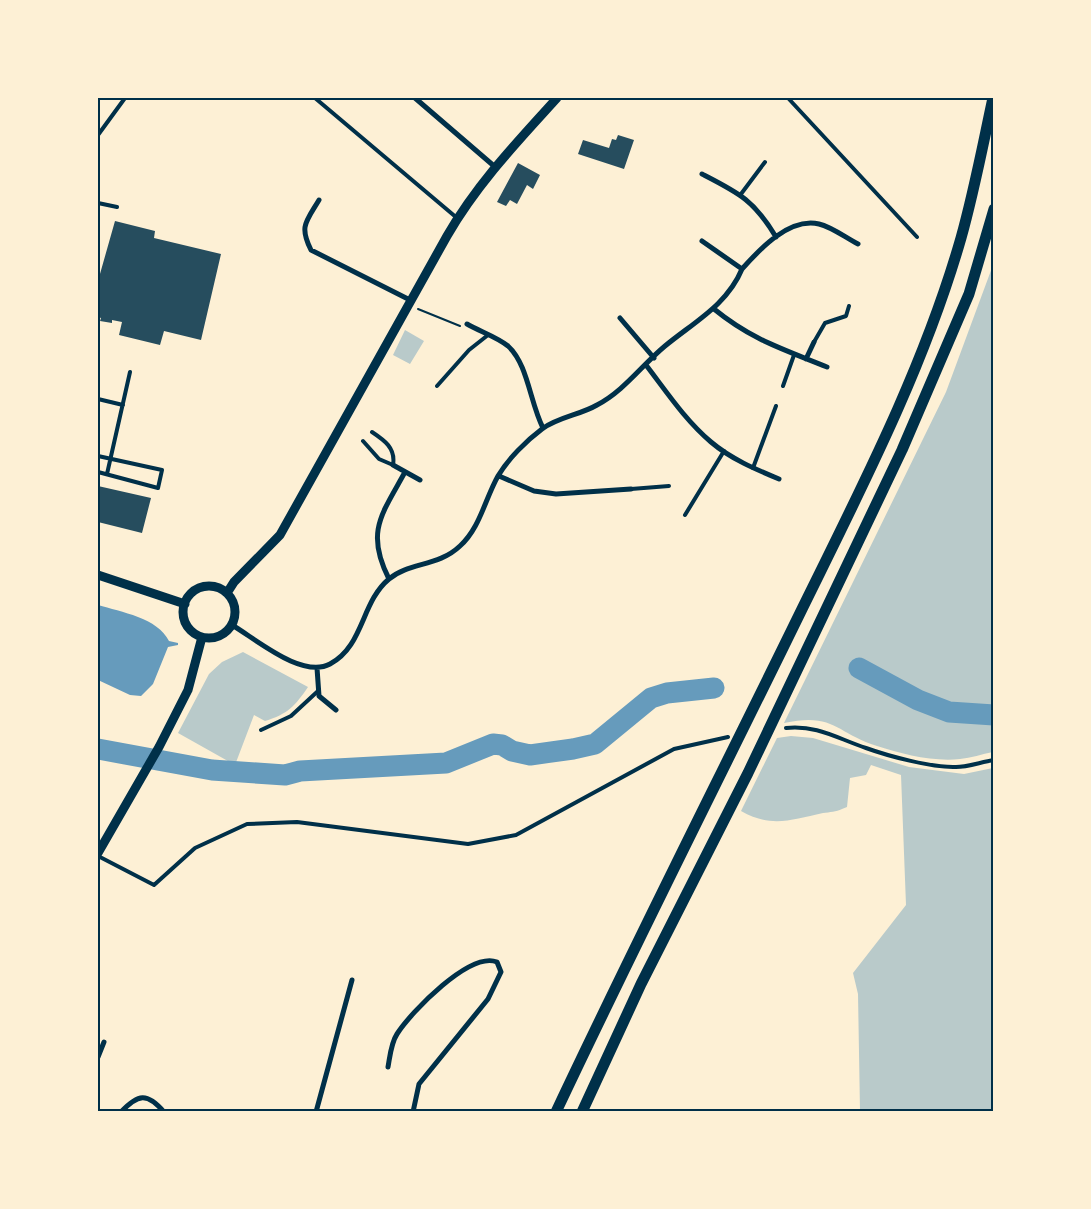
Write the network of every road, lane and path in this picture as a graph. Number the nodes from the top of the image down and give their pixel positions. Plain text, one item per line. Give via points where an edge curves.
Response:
1 (125, 98) edge
2 (315, 98) edge
3 (415, 98) edge
4 (557, 98) edge
5 (788, 98) edge
6 (993, 98) edge
7 (98, 135) edge
8 (764, 162) dead end
9 (494, 166) junction
10 (702, 174) dead end
11 (741, 194) junction
12 (319, 200) dead end
13 (98, 203) edge
14 (117, 207) dead end
15 (994, 209) edge
16 (457, 218) junction
17 (916, 236) dead end
18 (776, 237) junction
19 (702, 241) dead end
20 (858, 244) dead end
21 (742, 270) junction
22 (411, 303) junction
23 (849, 306) dead end
24 (714, 309) junction
25 (620, 318) dead end
26 (467, 324) joint
27 (488, 336) junction
28 (814, 342) joint
29 (794, 355) junction
30 (654, 358) junction
31 (806, 359) junction
32 (646, 364) junction
33 (827, 368) dead end
34 (130, 372) dead end
35 (438, 386) dead end
36 (783, 386) dead end
37 (98, 399) edge
38 (123, 405) junction
39 (776, 406) dead end
40 (543, 428) junction
41 (372, 432) dead end
42 (363, 441) dead end
43 (724, 451) junction
44 (98, 456) edge
45 (111, 459) junction
46 (393, 465) junction
47 (753, 468) junction
48 (98, 472) edge
49 (405, 472) junction
50 (107, 474) junction
51 (499, 476) junction
52 (778, 479) dead end
53 (420, 480) dead end
54 (669, 486) dead end
55 (631, 489) joint
56 (685, 515) dead end
57 (98, 575) edge
58 (389, 578) junction
59 (227, 593) junction
60 (185, 604) junction
61 (232, 625) junction
62 (202, 637) junction
63 (317, 668) junction
64 (318, 691) junction
65 (336, 710) dead end
66 (786, 728) dead end
67 (261, 730) dead end
68 (728, 737) dead end
69 (994, 760) edge
70 (98, 854) edge
71 (352, 980) dead end
72 (104, 1042) dead end
73 (98, 1057) edge
74 (388, 1067) dead end
75 (121, 1112) edge
76 (164, 1112) edge
77 (316, 1112) edge
78 (414, 1112) edge
79 (556, 1112) edge
80 (582, 1112) edge

1 - 7 lane
2 - 16 lane
3 - 9 street
4 - 9 street
5 - 17 lane
6 - 79 highway via 960,239 916,364 883,441
8 - 11 lane
9 - 16 street
10 - 11 street
11 - 18 street via 764,218
12 - 22 street via 303,227 311,250
13 - 14 lane
15 - 80 highway via 969,294 902,450 748,773 640,984
16 - 22 street
18 - 20 street via 806,223 820,224
18 - 21 street
19 - 21 street
21 - 24 street via 735,286
22 - 26 path via 459,326
22 - 59 street via 280,536
23 - 28 lane via 846,316 825,323
24 - 29 street via 754,338
24 - 30 street
25 - 30 street
26 - 27 street
27 - 35 lane via 469,350
27 - 40 street via 507,345 518,357 534,412
28 - 31 street
29 - 31 street
29 - 36 lane
30 - 32 street
31 - 33 street
32 - 40 street via 615,394 595,407
32 - 43 street via 692,423
34 - 38 lane
37 - 38 lane
38 - 45 lane
39 - 47 lane
40 - 51 street via 520,449
41 - 46 lane via 391,447 395,456
42 - 46 lane via 379,459
43 - 47 street
43 - 56 lane
44 - 45 lane
45 - 50 lane
45 - 50 lane via 162,470 158,488
46 - 49 street
47 - 52 street
48 - 50 lane
49 - 53 street
49 - 58 street via 379,522 376,542
51 - 55 street via 534,491 556,494
51 - 58 street via 472,532 461,545 449,556
54 - 55 lane
57 - 60 street
58 - 63 street via 373,600 354,644 330,664
59 - 60 street via 211,586 203,588 195,591
59 - 61 street via 235,608
60 - 62 street via 185,621
61 - 62 street via 216,638
61 - 63 street via 296,664
62 - 70 street via 188,690
63 - 64 street
64 - 65 street via 319,696
64 - 67 lane via 291,716
66 - 69 lane via 813,728 902,759 955,768
68 - 70 lane via 674,749 507,837 468,844 297,822 247,824 195,848 154,885
71 - 77 street
72 - 73 street
74 - 78 street via 396,1035 430,996 458,974 482,962 497,962 501,972 488,999 419,1084
75 - 76 street via 132,1100 145,1098 152,1099

